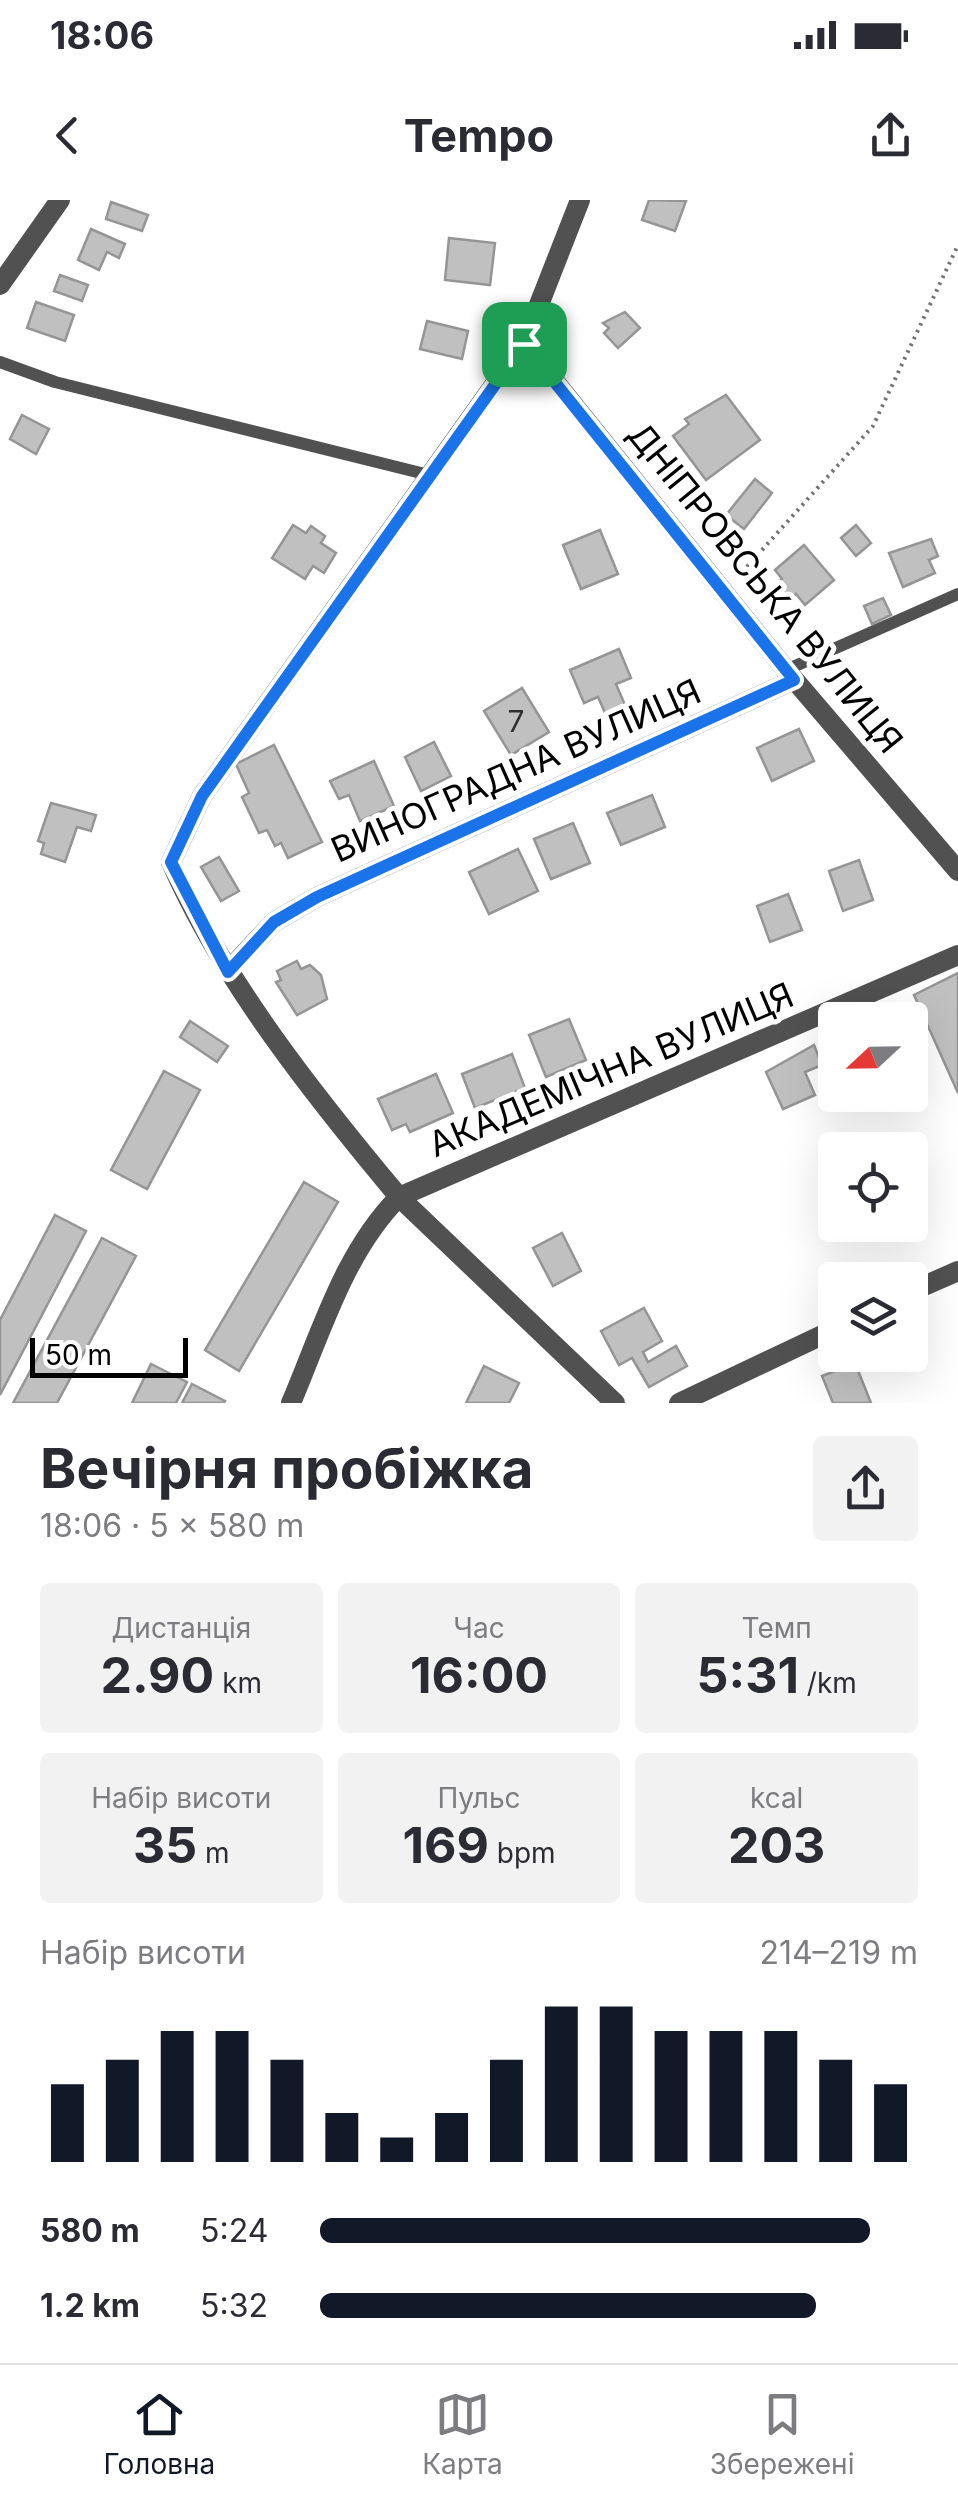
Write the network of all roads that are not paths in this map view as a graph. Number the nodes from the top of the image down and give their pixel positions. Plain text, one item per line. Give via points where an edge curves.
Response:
1 (60, 200) edge
2 (580, 200) edge
3 (0, 285) edge
4 (524, 344) junction
5 (0, 362) edge
6 (429, 475) junction
7 (958, 594) edge
8 (790, 675) junction
9 (958, 871) edge
10 (958, 956) edge
11 (228, 972) junction
12 (399, 1197) junction
13 (958, 1271) edge
14 (928, 1284) edge
15 (818, 1337) edge
16 (291, 1403) edge
17 (615, 1403) edge
18 (679, 1403) edge

1 - 3 street
2 - 4 street
4 - 6 street
4 - 8 street, ДНІПРОВСЬКА ВУЛИЦЯ
5 - 6 lane via 55,382
6 - 11 street via 202,796 171,862
7 - 8 lane
8 - 9 street, ДНІПРОВСЬКА ВУЛИЦЯ
8 - 11 street, ВИНОГРАДНА ВУЛИЦЯ via 317,897 274,922
10 - 12 street, АКАДЕМІЧНА ВУЛИЦЯ
11 - 12 street
12 - 16 street via 375,1221 351,1262
12 - 17 street
13 - 14 street
15 - 18 street

